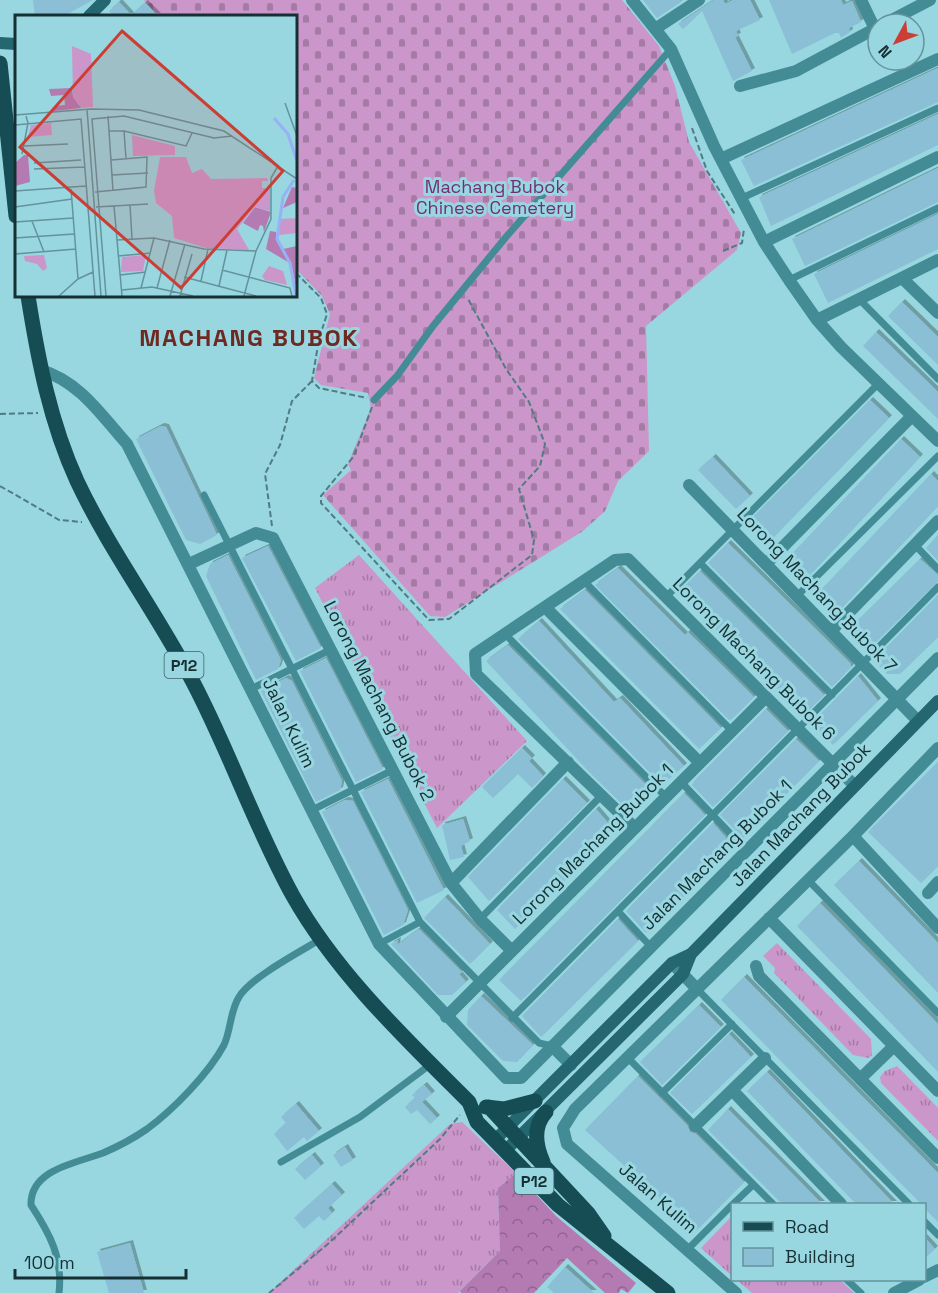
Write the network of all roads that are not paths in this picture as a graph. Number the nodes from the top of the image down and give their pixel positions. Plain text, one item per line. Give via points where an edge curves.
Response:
1 (105, 0) edge
2 (632, 0) edge
3 (699, 0) edge
4 (930, 0) edge
5 (907, 12) edge
6 (90, 15) edge
7 (656, 29) junction
8 (866, 34) edge
9 (0, 43) edge
10 (15, 44) edge
11 (671, 49) junction
12 (938, 59) edge
13 (0, 63) edge
14 (741, 86) dead end
15 (938, 108) edge
16 (723, 158) junction
17 (938, 158) edge
18 (13, 164) edge
19 (742, 198) junction
20 (15, 199) edge
21 (938, 208) edge
22 (764, 242) junction
23 (938, 260) edge
24 (902, 278) junction
25 (789, 280) junction
26 (28, 297) edge
27 (859, 299) junction
28 (938, 313) edge
29 (817, 320) junction
30 (41, 370) junction
31 (938, 379) edge
32 (879, 383) junction
33 (374, 400) road end
34 (912, 416) junction
35 (938, 441) edge
36 (938, 456) edge
37 (689, 485) dead end
38 (204, 495) dead end
39 (938, 521) edge
40 (733, 530) junction
41 (229, 544) junction
42 (915, 545) junction
43 (700, 563) junction
44 (189, 564) junction
45 (766, 564) junction
46 (938, 568) edge
47 (584, 581) junction
48 (938, 587) edge
49 (797, 596) junction
50 (666, 597) junction
51 (545, 607) junction
52 (831, 631) junction
53 (505, 634) junction
54 (332, 649) junction
55 (938, 658) edge
56 (863, 663) junction
57 (292, 669) junction
58 (250, 689) junction
59 (832, 694) junction
60 (766, 697) junction
61 (897, 699) junction
62 (938, 701) edge
63 (918, 721) junction
64 (798, 729) junction
65 (732, 731) junction
66 (938, 748) edge
67 (568, 762) junction
68 (700, 763) junction
69 (833, 764) junction
70 (393, 770) junction
71 (681, 782) junction
72 (854, 785) junction
73 (353, 789) junction
74 (602, 795) junction
75 (666, 797) junction
76 (310, 811) junction
77 (713, 815) junction
78 (635, 828) junction
79 (853, 836) junction
80 (747, 851) junction
81 (808, 880) junction
82 (938, 882) edge
83 (452, 883) junction
84 (928, 893) dead end
85 (618, 911) junction
86 (769, 918) junction
87 (480, 919) junction
88 (420, 922) junction
89 (938, 928) edge
90 (321, 939) junction
91 (379, 944) junction
92 (651, 946) junction
93 (512, 951) junction
94 (691, 954) junction
95 (672, 963) junction
96 (756, 966) dead end
97 (682, 974) junction
98 (479, 985) junction
99 (697, 989) junction
100 (938, 1013) edge
101 (446, 1017) junction
102 (512, 1018) junction
103 (732, 1024) junction
104 (552, 1046) junction
105 (894, 1046) junction
106 (626, 1057) junction
107 (765, 1058) junction
108 (431, 1064) junction
109 (571, 1065) junction
110 (521, 1078) joint
111 (860, 1079) junction
112 (732, 1090) junction
113 (938, 1091) edge
114 (662, 1093) junction
115 (469, 1102) junction
116 (541, 1106) junction
117 (489, 1107) junction
118 (695, 1126) junction
119 (513, 1133) junction
120 (500, 1146) junction
121 (938, 1158) edge
122 (281, 1162) dead end
123 (545, 1166) junction
124 (753, 1185) junction
125 (735, 1203) edge
126 (772, 1203) edge
127 (840, 1203) edge
128 (908, 1203) edge
129 (731, 1207) edge
130 (926, 1223) edge
131 (938, 1234) edge
132 (612, 1249) junction
133 (688, 1249) junction
134 (848, 1281) edge
135 (915, 1281) edge
136 (59, 1293) edge
137 (668, 1293) edge
138 (736, 1293) edge
139 (861, 1293) edge
140 (894, 1293) edge

1 - 6 main road
2 - 7 street
3 - 7 street
4 - 5 street
7 - 11 street
8 - 14 street via 796,71
9 - 10 main road
11 - 16 street
11 - 33 lane via 463,290
12 - 16 street
13 - 18 main road
15 - 19 lane
16 - 19 street
17 - 22 street
18 - 20 main road
19 - 22 street
21 - 25 lane
22 - 25 street
23 - 24 street
24 - 27 street
24 - 28 street
25 - 29 street
26 - 30 main road, P12
27 - 29 street
27 - 31 lane
29 - 32 street
30 - 44 street, Jalan Kulim via 62,376 75,387 127,444
30 - 90 main road, P12 via 70,464 100,523 191,677 255,821 294,897
32 - 34 street
32 - 40 lane
34 - 35 street
34 - 45 street
36 - 49 lane
37 - 40 street, Lorong Machang Bubok 7
38 - 41 lane
39 - 42 street
40 - 43 lane
40 - 45 street, Lorong Machang Bubok 7
41 - 44 street
41 - 54 street, Lorong Machang Bubok 2 via 256,533 273,538
41 - 57 lane
42 - 46 lane
42 - 52 street
43 - 50 lane
43 - 59 lane
44 - 58 street, Jalan Kulim
45 - 49 street, Lorong Machang Bubok 7
47 - 50 street, Lorong Machang Bubok 6 via 615,560 628,559
47 - 51 street
47 - 65 lane
48 - 56 lane
49 - 52 street, Lorong Machang Bubok 7
50 - 60 street, Lorong Machang Bubok 6
51 - 53 street
51 - 68 street
52 - 56 street, Lorong Machang Bubok 7
53 - 67 street via 475,654 476,674
53 - 75 lane
54 - 57 lane
54 - 70 street, Lorong Machang Bubok 2
55 - 61 street, Jalan Machang Bubok 1
56 - 59 lane
56 - 61 street, Lorong Machang Bubok 7
57 - 58 lane
57 - 73 lane
58 - 76 street, Jalan Kulim
59 - 64 lane
60 - 64 street, Lorong Machang Bubok 6
60 - 65 street, Lorong Machang Bubok 1
61 - 63 street, Lorong Machang Bubok 7
61 - 69 street, Jalan Machang Bubok 1
62 - 63 main road, Jalan Machang Bubok
63 - 72 main road, Jalan Machang Bubok
64 - 69 street, Lorong Machang Bubok 6
64 - 77 lane
65 - 68 street, Lorong Machang Bubok 1
66 - 79 street
67 - 74 street
67 - 83 street
68 - 71 street, Lorong Machang Bubok 1
69 - 72 street, Lorong Machang Bubok 6
69 - 80 street, Jalan Machang Bubok 1
70 - 73 lane
70 - 83 street, Lorong Machang Bubok 2
71 - 75 street, Lorong Machang Bubok 1
71 - 77 lane
72 - 94 main road, Jalan Machang Bubok
73 - 76 lane
73 - 88 lane
74 - 78 street
74 - 87 lane
75 - 78 street, Lorong Machang Bubok 1
76 - 91 street, Jalan Kulim
77 - 80 lane
77 - 85 lane
78 - 93 street, Lorong Machang Bubok 1
79 - 81 street
79 - 89 street
80 - 92 street, Jalan Machang Bubok 1
81 - 86 street
81 - 100 lane
82 - 84 street
83 - 87 street, Lorong Machang Bubok 2
85 - 92 lane
85 - 102 lane
86 - 99 street
86 - 105 street
87 - 93 street, Lorong Machang Bubok 2
88 - 91 lane
88 - 98 lane
90 - 108 main road, P12
90 - 136 lane via 239,996 224,1044 178,1102 146,1129 102,1153 49,1174 34,1187 31,1205 50,1234 59,1259
91 - 101 street, Jalan Kulim
92 - 104 street, Jalan Machang Bubok 1
93 - 98 street, Lorong Machang Bubok 1
94 - 95 main road, Jalan Machang Bubok
94 - 97 main road, Jalan Machang Bubok
95 - 97 street
95 - 109 main road, Jalan Machang Bubok
96 - 111 street via 759,976
97 - 99 street
97 - 116 main road, Jalan Machang Bubok
98 - 101 street, Lorong Machang Bubok 1
98 - 102 lane
99 - 103 lane
99 - 106 street
101 - 110 street, Jalan Kulim via 506,1078
102 - 104 lane via 539,1043
103 - 107 lane
103 - 114 lane
104 - 109 street
104 - 110 street, Jalan Machang Bubok 1
105 - 111 street
105 - 113 street
106 - 114 lane
106 - 133 street, Jalan Kulim via 574,1109 563,1128 567,1144
107 - 112 street
107 - 128 lane
108 - 115 main road, P12
108 - 122 lane via 360,1118
109 - 116 main road, Jalan Machang Bubok
111 - 121 street
112 - 118 street
112 - 127 street
114 - 118 lane
115 - 117 main road
115 - 120 main road, P12 via 477,1122
116 - 117 main road
116 - 119 main road, Jalan Machang Bubok
116 - 123 main road via 537,1131 539,1154
117 - 119 main road, P12
118 - 124 lane
119 - 120 main road, Jalan Machang Bubok
119 - 123 main road, P12
120 - 132 main road, P12 via 558,1205
123 - 132 main road, P12 via 588,1213
124 - 125 lane
124 - 126 lane
129 - 133 lane
130 - 131 lane
132 - 137 main road, P12
133 - 138 street, Jalan Kulim
134 - 139 lane
135 - 140 street

